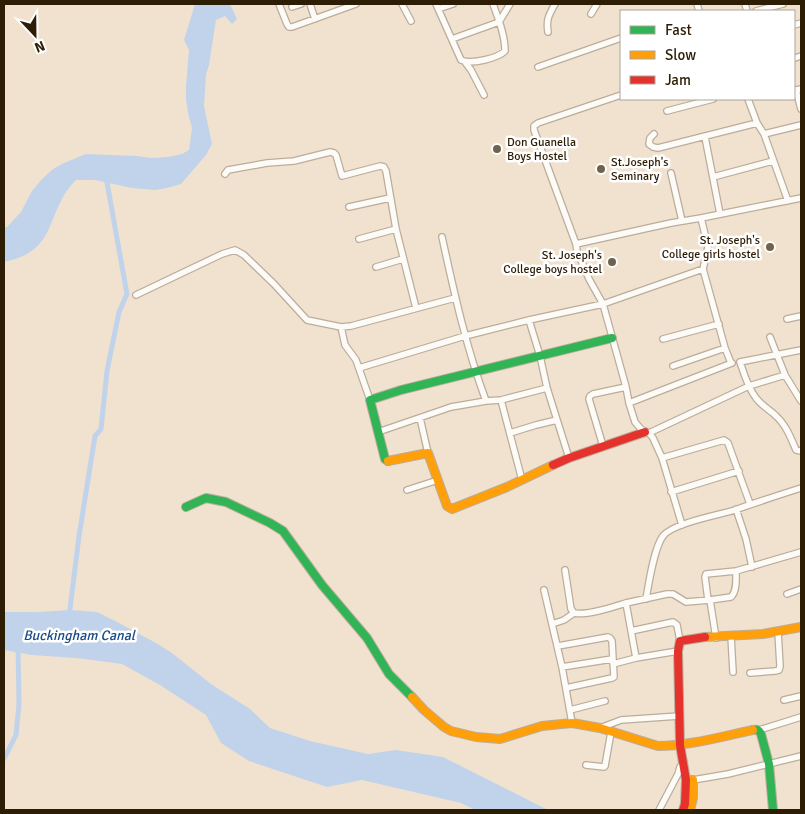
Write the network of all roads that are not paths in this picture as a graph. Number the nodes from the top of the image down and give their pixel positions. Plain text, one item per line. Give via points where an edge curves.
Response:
1 (279, 4) edge
2 (301, 4) edge
3 (310, 4) edge
4 (356, 4) edge
5 (402, 4) edge
6 (454, 4) edge
7 (493, 4) edge
8 (510, 4) edge
9 (555, 4) edge
10 (597, 4) edge
11 (783, 4) edge
12 (438, 6) edge
13 (292, 7) dead end
14 (760, 10) edge
15 (592, 14) dead end
16 (315, 19) junction
17 (410, 21) dead end
18 (499, 22) junction
19 (548, 32) dead end
20 (620, 38) edge
21 (452, 39) junction
22 (465, 62) junction
23 (538, 67) dead end
24 (797, 89) edge
25 (484, 95) dead end
26 (620, 95) edge
27 (709, 100) edge
28 (748, 100) edge
29 (801, 109) edge
30 (666, 111) dead end
31 (757, 123) junction
32 (801, 125) edge
33 (654, 134) dead end
34 (764, 134) junction
35 (705, 137) junction
36 (773, 161) junction
37 (671, 173) dead end
38 (225, 174) dead end
39 (713, 177) junction
40 (390, 198) junction
41 (801, 198) edge
42 (788, 201) junction
43 (349, 207) dead end
44 (720, 214) junction
45 (701, 218) junction
46 (682, 221) junction
47 (396, 229) junction
48 (442, 237) dead end
49 (359, 238) dead end
50 (576, 244) junction
51 (403, 259) junction
52 (376, 267) dead end
53 (703, 269) junction
54 (136, 295) dead end
55 (455, 298) junction
56 (603, 304) junction
57 (416, 308) junction
58 (801, 316) edge
59 (787, 319) dead end
60 (529, 320) junction
61 (719, 324) junction
62 (341, 327) junction
63 (465, 336) junction
64 (770, 337) dead end
65 (612, 338) junction
66 (663, 339) dead end
67 (726, 348) junction
68 (801, 350) edge
69 (540, 356) junction
70 (777, 356) junction
71 (740, 362) junction
72 (731, 363) junction
73 (673, 366) dead end
74 (358, 368) junction
75 (475, 371) junction
76 (785, 375) junction
77 (749, 386) junction
78 (626, 387) junction
79 (547, 388) junction
80 (370, 400) junction
81 (501, 400) junction
82 (486, 401) junction
83 (801, 401) edge
84 (629, 404) junction
85 (420, 418) junction
86 (557, 420) junction
87 (378, 432) junction
88 (510, 433) junction
89 (647, 433) junction
90 (603, 446) junction
91 (801, 451) edge
92 (428, 453) junction
93 (569, 458) junction
94 (662, 458) junction
95 (739, 471) junction
96 (438, 480) junction
97 (522, 480) junction
98 (801, 488) edge
99 (406, 490) dead end
100 (671, 492) junction
101 (750, 504) junction
102 (186, 507) dead end
103 (736, 509) junction
104 (679, 526) junction
105 (801, 552) edge
106 (752, 567) junction
107 (566, 570) dead end
108 (736, 571) junction
109 (801, 589) edge
110 (544, 590) dead end
111 (787, 594) dead end
112 (646, 598) junction
113 (709, 600) junction
114 (626, 603) junction
115 (574, 613) junction
116 (552, 624) junction
117 (801, 629) edge
118 (631, 631) junction
119 (778, 632) junction
120 (731, 636) junction
121 (716, 638) junction
122 (680, 641) junction
123 (558, 646) junction
124 (678, 651) junction
125 (636, 658) junction
126 (612, 662) junction
127 (562, 667) junction
128 (733, 672) dead end
129 (750, 673) dead end
130 (566, 688) junction
131 (801, 696) edge
132 (784, 700) dead end
133 (605, 701) dead end
134 (570, 710) junction
135 (679, 716) junction
136 (801, 718) edge
137 (572, 723) junction
138 (600, 728) junction
139 (759, 730) junction
140 (611, 732) junction
141 (680, 745) junction
142 (801, 756) edge
143 (684, 762) junction
144 (769, 764) junction
145 (586, 765) dead end
146 (690, 780) junction
147 (659, 810) edge
148 (683, 810) edge
149 (690, 810) edge
150 (773, 810) edge

1 - 16 street via 289,27
2 - 13 street
3 - 16 street
4 - 16 street
5 - 17 street
6 - 12 street
7 - 18 street
8 - 18 street
9 - 19 street via 547,19
10 - 15 street
11 - 14 street
12 - 21 street
18 - 21 street
18 - 22 street via 505,47 503,54
20 - 23 street
21 - 22 street
22 - 25 street
24 - 29 street
26 - 50 street via 534,126
27 - 30 street
28 - 31 street
31 - 34 street
31 - 35 street
32 - 34 street
33 - 35 street via 649,144 658,148
34 - 36 street
35 - 39 street
36 - 39 street
36 - 42 street
37 - 46 street
38 - 40 street via 228,170 332,152 336,155 342,176 380,166 384,168
39 - 44 street
40 - 43 street
40 - 47 street
41 - 42 street
42 - 44 street
44 - 45 street
45 - 46 street
45 - 53 street via 708,247
46 - 50 street
47 - 49 street
47 - 51 street
48 - 55 street
50 - 56 street via 589,279
51 - 52 street
51 - 57 street
53 - 56 street
53 - 61 street
54 - 62 street via 235,250 274,284 307,320
55 - 57 street
55 - 63 street
56 - 60 street
56 - 65 street
57 - 62 street
58 - 59 street
60 - 63 street
60 - 69 street
61 - 66 street
61 - 67 street
62 - 74 street via 346,347
63 - 74 street
63 - 75 street
64 - 70 street
65 - 69 street
65 - 78 street
67 - 72 street
67 - 73 street
68 - 70 street
69 - 75 street
69 - 79 street
70 - 71 street
70 - 76 street
71 - 72 street
71 - 77 street
72 - 84 street
74 - 80 street
75 - 80 street
75 - 82 street
76 - 77 street
76 - 83 street
77 - 89 street
77 - 91 street via 765,408 782,422 796,450
78 - 84 street
78 - 90 street via 590,396
79 - 81 street
79 - 86 street
80 - 87 street
81 - 82 street
81 - 88 street
82 - 85 street via 451,406
84 - 89 street via 637,426
85 - 87 street
85 - 92 street
86 - 88 street
86 - 93 street
87 - 92 street via 387,461
88 - 97 street
89 - 90 street
89 - 94 street via 656,443
90 - 93 street
92 - 96 street
93 - 97 street
94 - 95 street via 724,440
94 - 100 street
95 - 100 street
95 - 101 street
96 - 97 street via 447,506 452,509
96 - 99 street
98 - 101 street
100 - 104 street
101 - 103 street
102 - 137 street via 206,498 226,502 283,531 322,585 367,638 389,674 424,710 451,731 500,739 542,726
103 - 104 street
103 - 106 street
104 - 112 street via 668,531 660,541
105 - 106 street
106 - 108 street
107 - 115 street
108 - 113 street via 733,595
108 - 113 street via 706,574
109 - 111 street
110 - 116 street
112 - 113 street via 667,594 686,602
112 - 114 street
113 - 121 street
114 - 115 street
114 - 118 street
115 - 116 street
116 - 123 street
117 - 119 street
118 - 122 street via 674,622
118 - 125 street
119 - 120 street
119 - 129 street via 778,670
120 - 121 street
120 - 128 street
121 - 122 street
122 - 124 street
123 - 126 street via 610,638
123 - 127 street
124 - 125 street
124 - 135 street
125 - 126 street
126 - 127 street
126 - 130 street via 615,675 612,678
127 - 130 street
130 - 134 street
131 - 132 street
133 - 134 street
134 - 137 street
135 - 138 street via 621,720
135 - 141 street
136 - 139 street
137 - 138 street
138 - 140 street
139 - 141 street
139 - 144 street
140 - 141 street via 658,746
140 - 145 street via 605,766
141 - 143 street
142 - 144 street
143 - 146 street
143 - 147 street
144 - 146 street
144 - 150 street
146 - 148 street
146 - 149 street via 693,798

